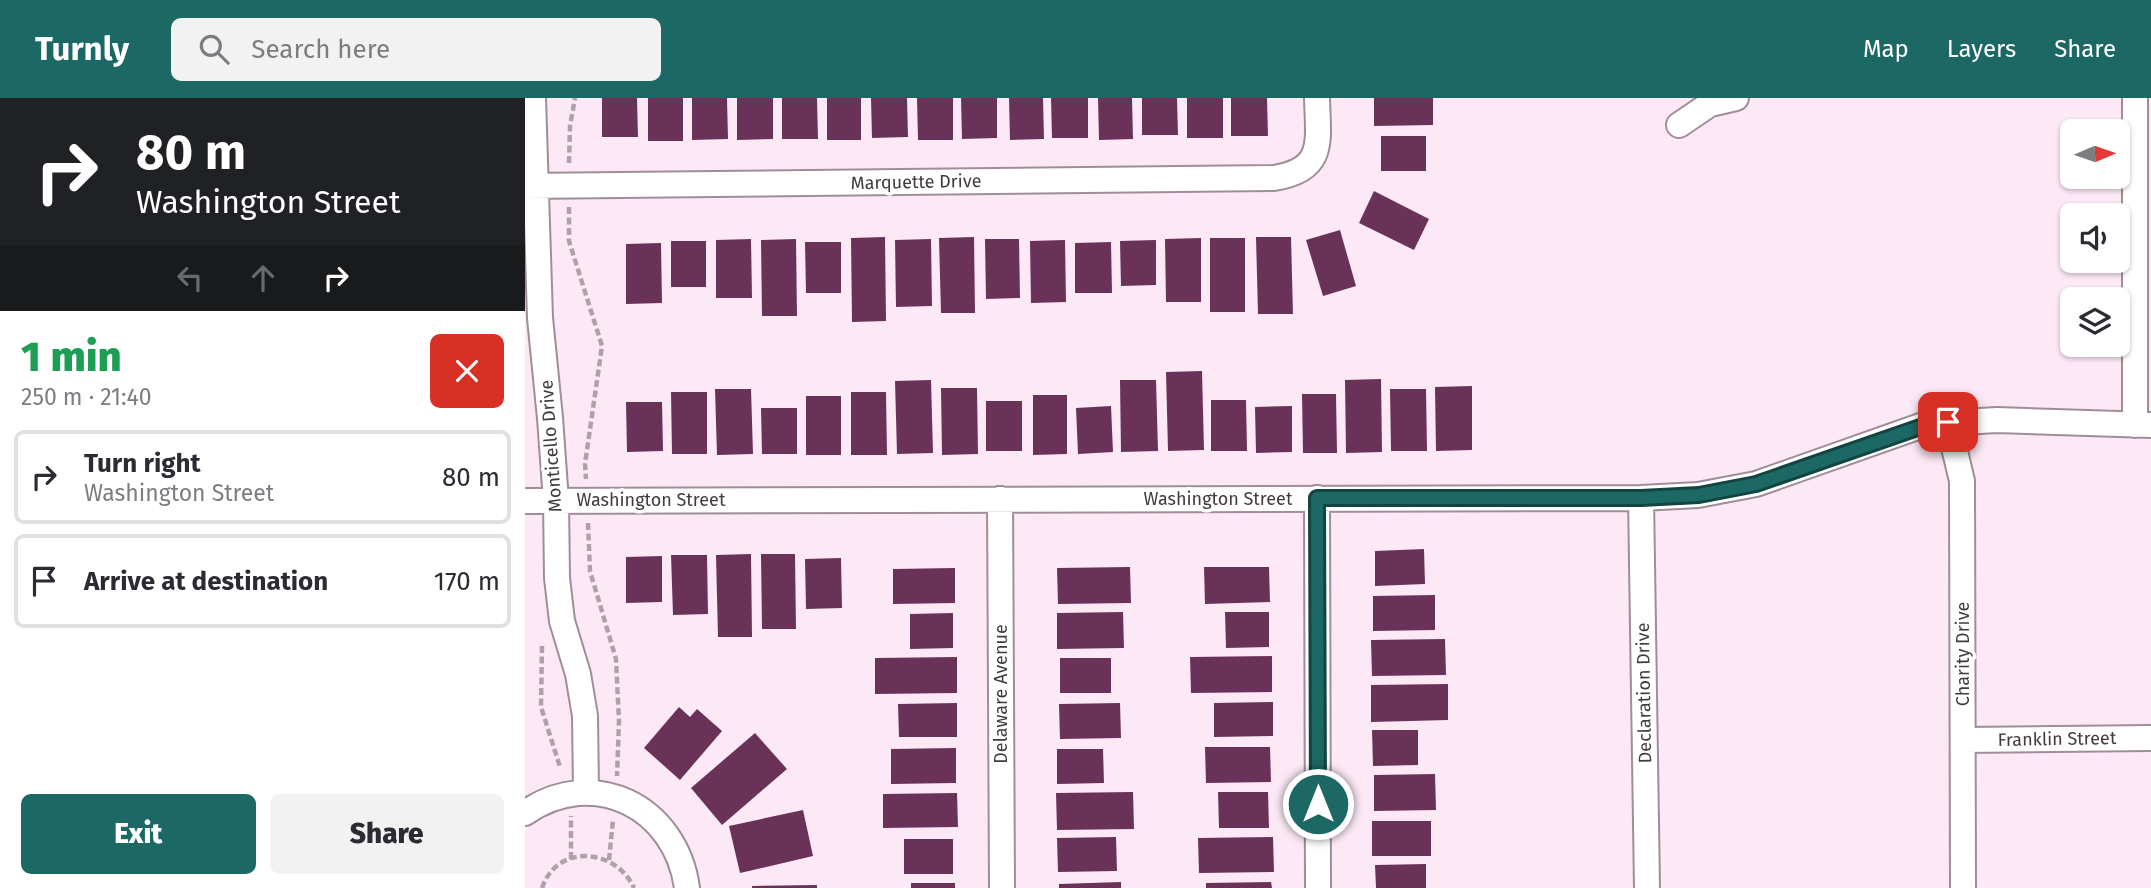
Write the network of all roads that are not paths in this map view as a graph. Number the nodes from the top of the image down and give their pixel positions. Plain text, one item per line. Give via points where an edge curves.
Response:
1 (533, 98) edge
2 (1317, 98) edge
3 (1736, 98) edge
4 (2134, 98) edge
5 (1679, 125) dead end
6 (530, 186) edge
7 (1948, 422) junction
8 (2143, 425) edge
9 (1317, 498) junction
10 (1641, 498) junction
11 (1000, 499) junction
12 (556, 500) junction
13 (525, 501) edge
14 (2151, 738) edge
15 (1964, 740) junction
16 (586, 792) junction
17 (525, 813) edge
18 (687, 888) edge
19 (1002, 888) edge
20 (1318, 888) edge
21 (1647, 888) edge
22 (1963, 888) edge

1 - 6 street, Monticello Drive
2 - 6 street, Marquette Drive via 1314,157 1305,169 1273,178
3 - 5 street via 1710,104
4 - 8 street
6 - 12 street, Monticello Drive
7 - 8 street, Washington Street
7 - 10 street, Washington Street via 1926,425 1756,484 1699,495
7 - 15 street, Charity Drive via 1962,481
9 - 10 street, Washington Street
9 - 11 street, Washington Street
9 - 20 street
10 - 21 street, Declaration Drive
11 - 12 street, Washington Street
11 - 19 street, Delaware Avenue
12 - 13 street, Washington Street
12 - 16 street, Monticello Drive via 557,578 562,621 585,716
14 - 15 street, Franklin Street
15 - 22 street, Charity Drive
16 - 17 street via 557,797
16 - 18 street via 611,794 659,824 677,849

